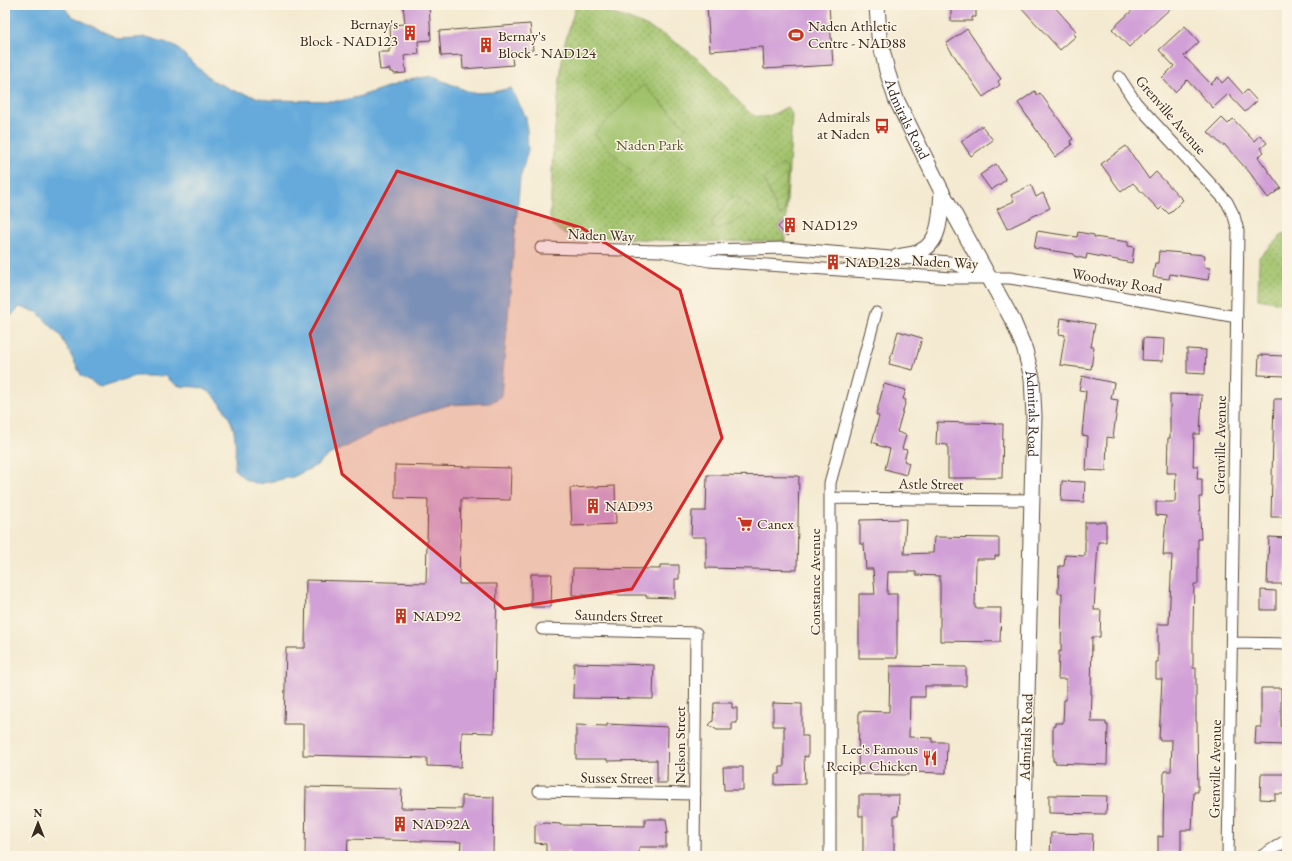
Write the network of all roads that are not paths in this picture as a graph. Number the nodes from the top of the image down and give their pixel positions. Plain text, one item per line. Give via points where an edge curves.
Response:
1 (877, 5) edge
2 (1119, 77) dead end
3 (942, 192) junction
4 (541, 248) dead end
5 (661, 252) junction
6 (897, 257) junction
7 (991, 279) junction
8 (876, 314) dead end
9 (1237, 317) junction
10 (830, 498) junction
11 (1032, 500) junction
12 (542, 629) dead end
13 (696, 633) joint
14 (1232, 644) junction
15 (1287, 644) edge
16 (538, 791) dead end
17 (695, 794) junction
18 (1287, 840) edge
19 (694, 856) edge
20 (830, 856) edge
21 (1022, 856) edge
22 (1228, 856) edge
23 (1262, 856) edge

1 - 3 main road, Admirals Road via 879,36 886,71 896,99
2 - 9 street, Grenville Avenue via 1136,103 1231,209 1238,239
3 - 6 main road via 938,229 930,244 921,251
3 - 7 main road, Admirals Road
4 - 5 street, Naden Way
5 - 6 street, Naden Way via 785,248
5 - 7 street, Naden Way via 709,261
6 - 7 street, Naden Way via 949,262
7 - 9 street, Woodway Road via 1010,278
7 - 11 main road, Admirals Road via 1013,321 1025,350 1032,378
8 - 10 street, Constance Avenue via 830,484
9 - 14 street, Grenville Avenue
10 - 11 street, Astle Street
10 - 20 street, Constance Avenue
11 - 21 main road, Admirals Road
12 - 13 street, Saunders Street
13 - 17 street, Nelson Street
14 - 15 street
14 - 22 street, Grenville Avenue
16 - 17 street, Sussex Street
17 - 19 street, Nelson Street
18 - 23 street

